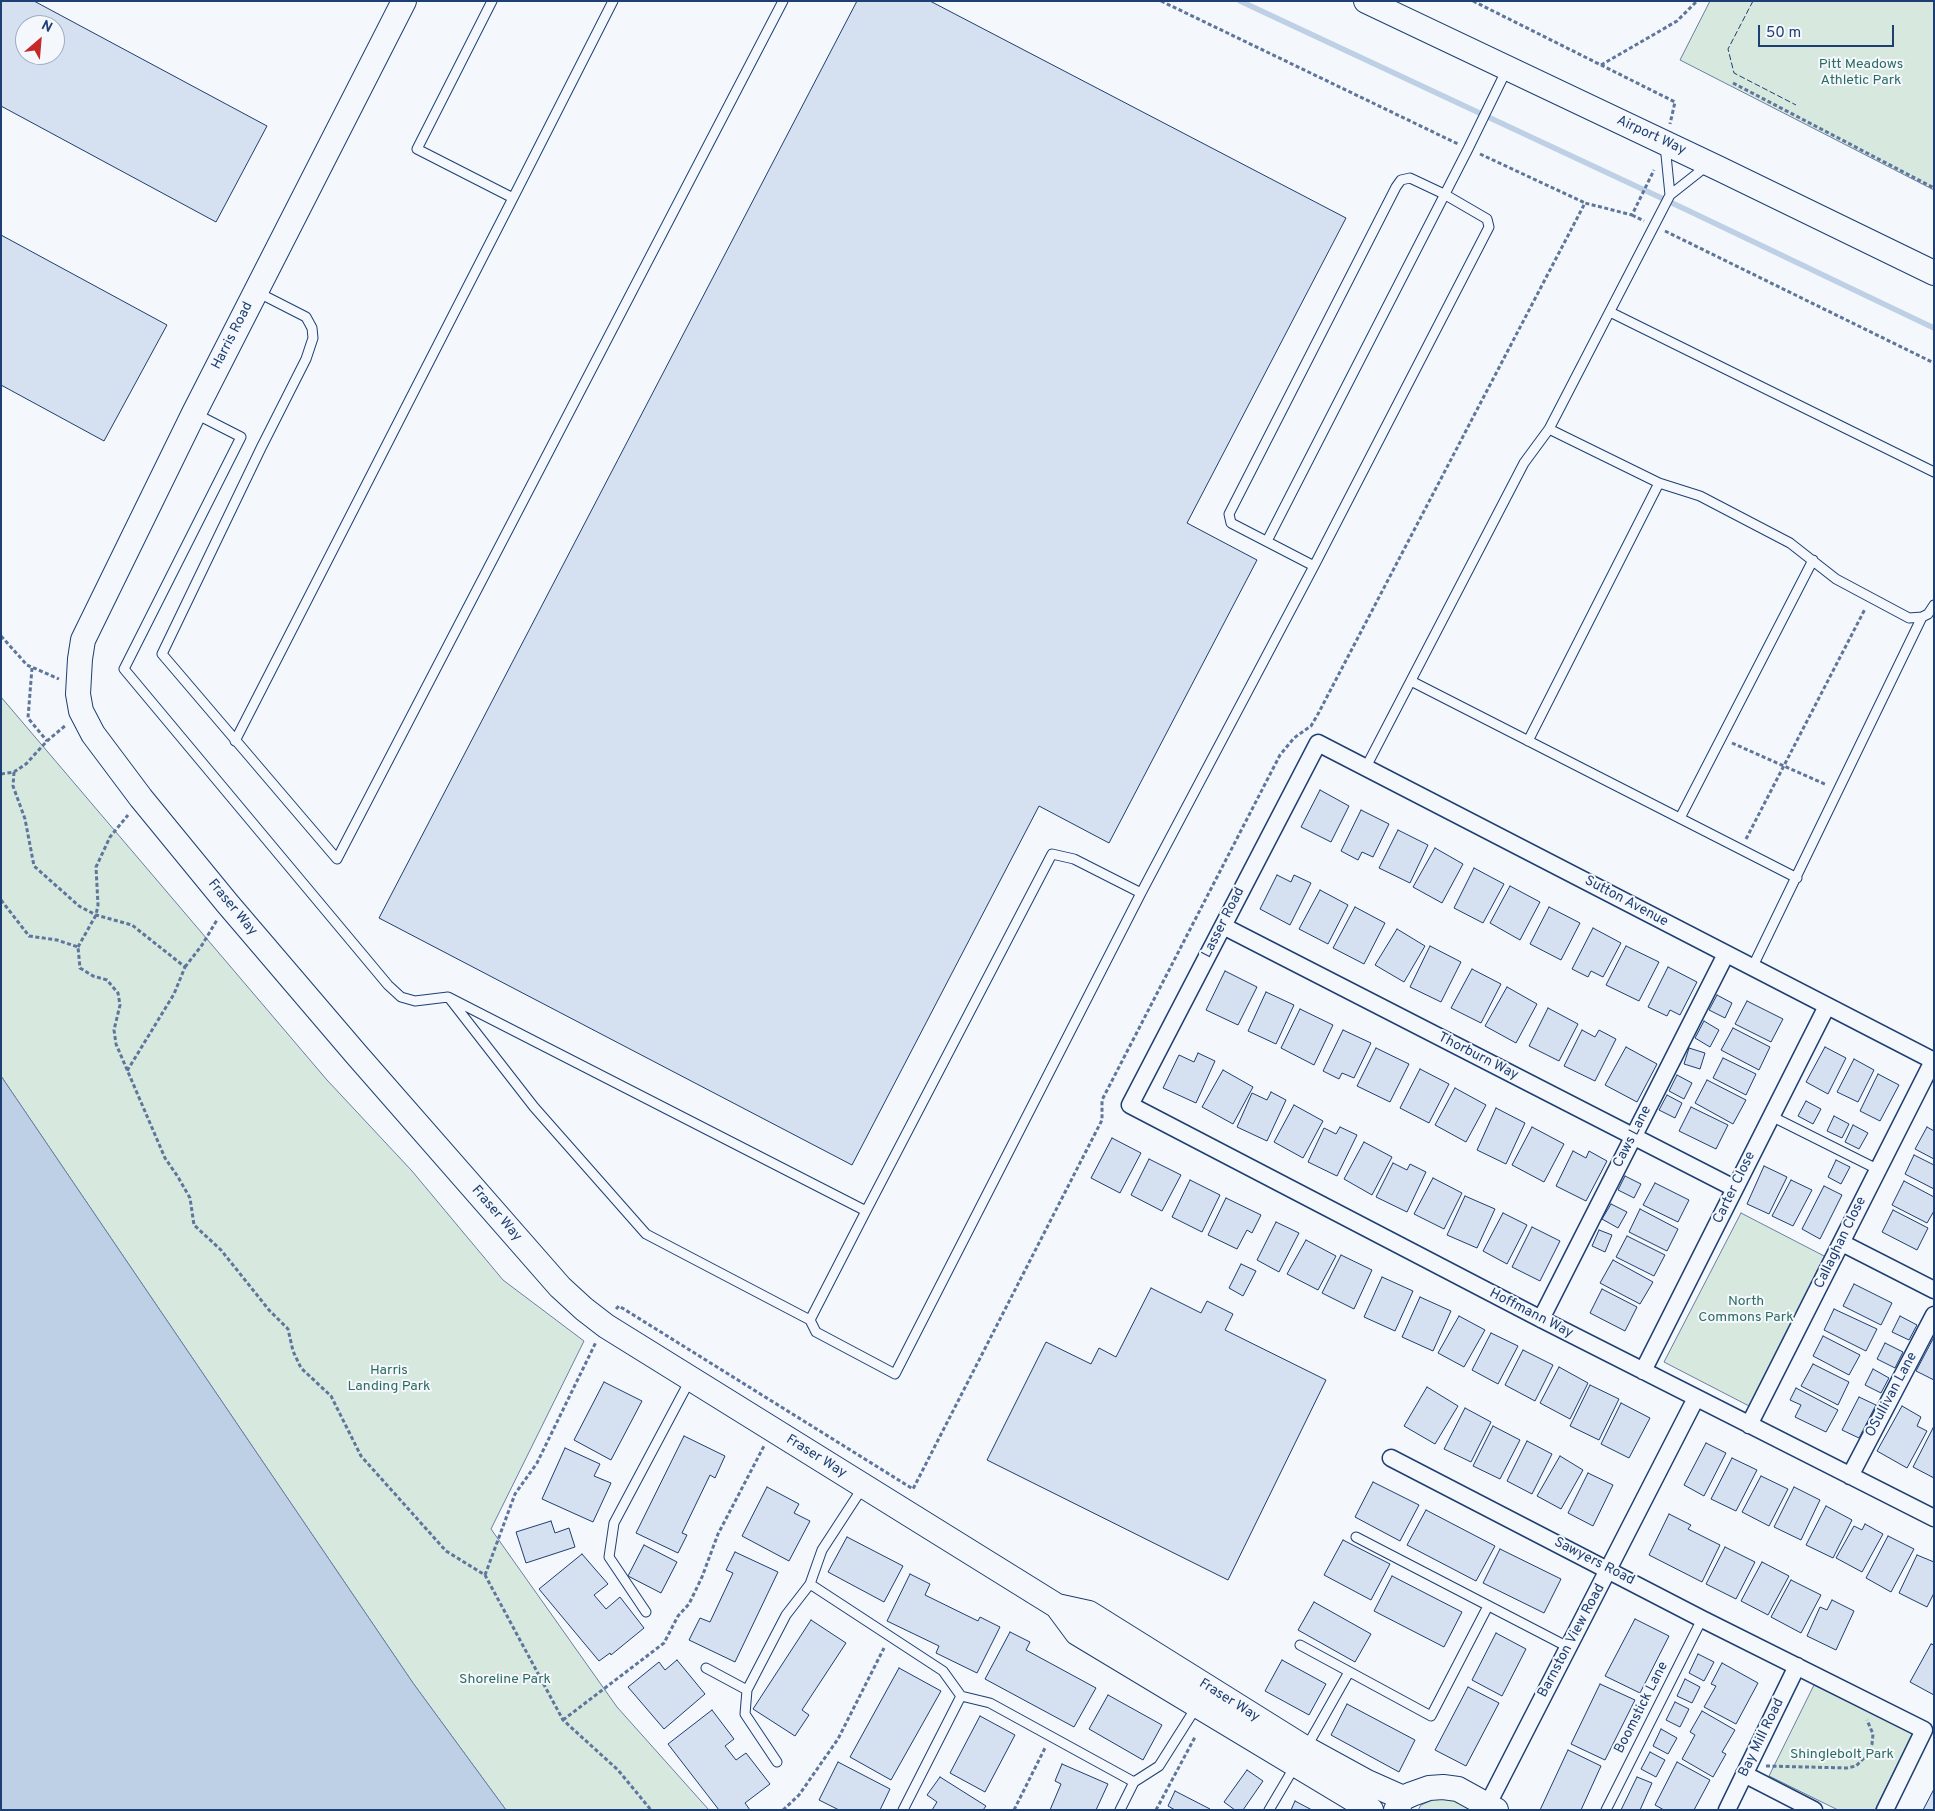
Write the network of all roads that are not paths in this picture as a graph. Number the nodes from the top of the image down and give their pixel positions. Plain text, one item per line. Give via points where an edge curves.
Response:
1 (404, 1) edge
2 (492, 1) edge
3 (613, 1) edge
4 (783, 1) edge
5 (1366, 1) edge
6 (1508, 68) junction
7 (1667, 133) junction
8 (1710, 164) junction
9 (1444, 194) junction
10 (1670, 195) junction
11 (513, 198) junction
12 (1934, 273) edge
13 (255, 291) junction
14 (1610, 312) junction
15 (194, 413) junction
16 (1549, 428) junction
17 (1934, 472) edge
18 (1659, 483) junction
19 (1267, 541) junction
20 (1813, 560) junction
21 (1314, 566) junction
22 (1934, 605) edge
23 (1922, 617) junction
24 (69, 678) joint
25 (1411, 681) junction
26 (1528, 740) junction
27 (235, 741) junction
28 (1318, 743) joint
29 (1366, 767) junction
30 (1680, 818) junction
31 (1797, 878) junction
32 (1141, 894) junction
33 (1222, 926) junction
34 (1726, 954) junction
35 (1752, 968) junction
36 (448, 997) junction
37 (1827, 1006) junction
38 (1933, 1061) edge
39 (1130, 1105) joint
40 (1771, 1116) junction
41 (1633, 1137) junction
42 (1877, 1170) junction
43 (1734, 1188) junction
44 (866, 1211) junction
45 (1842, 1243) junction
46 (1934, 1290) edge
47 (1934, 1315) edge
48 (1541, 1319) junction
49 (810, 1320) junction
50 (1643, 1371) junction
51 (691, 1379) junction
52 (1696, 1398) junction
53 (1748, 1425) junction
54 (1391, 1458) dead end
55 (1850, 1476) junction
56 (863, 1486) junction
57 (1934, 1518) edge
58 (1356, 1536) dead end
59 (1609, 1570) junction
60 (810, 1584) junction
61 (1488, 1606) junction
62 (646, 1612) dead end
63 (1702, 1619) junction
64 (1300, 1645) dead end
65 (1568, 1647) junction
66 (1797, 1666) junction
67 (706, 1668) dead end
68 (1349, 1672) junction
69 (747, 1690) junction
70 (961, 1696) junction
71 (1204, 1700) junction
72 (1301, 1756) junction
73 (777, 1762) dead end
74 (1746, 1770) junction
75 (1134, 1782) junction
76 (1399, 1804) edge
77 (1492, 1807) edge
78 (903, 1810) edge
79 (1120, 1810) edge
80 (1269, 1810) edge
81 (1371, 1810) edge
82 (1606, 1810) edge
83 (1727, 1810) edge
84 (1814, 1810) edge
85 (1885, 1810) edge

1 - 13 street, Harris Road
2 - 11 lane via 416,149
3 - 11 lane
4 - 27 lane via 337,860
5 - 6 street, Airport Way
6 - 7 street, Airport Way
6 - 9 lane
7 - 8 street, Airport Way
7 - 10 lane
8 - 10 lane
8 - 12 street, Airport Way
9 - 19 lane
9 - 19 lane via 1410,178 1401,180 1396,187 1229,514 1231,523
9 - 21 lane via 1486,219 1489,227
10 - 14 lane
11 - 27 lane
13 - 15 street, Harris Road
13 - 27 lane via 306,317 313,338 306,359 162,654
14 - 16 lane
14 - 17 lane
15 - 24 street, Harris Road via 83,640
15 - 36 lane via 241,437 124,669 388,985 401,997 415,1001
16 - 18 lane
16 - 25 lane via 1524,463
18 - 20 lane via 1700,496 1790,543
18 - 26 lane
19 - 21 lane
20 - 23 lane via 1836,580 1870,598 1909,618
20 - 30 lane
21 - 32 lane
22 - 23 lane
23 - 31 lane
24 - 51 street, Fraser Way via 93,734 141,798 362,1061 560,1287 606,1326
25 - 26 lane
25 - 29 lane
26 - 30 lane
28 - 29 street, Sutton Avenue
28 - 33 street, Lasser Road
29 - 34 street, Sutton Avenue
30 - 31 lane
31 - 35 lane
32 - 44 lane via 1074,859 1052,854
32 - 49 lane via 895,1374 816,1332
33 - 39 street, Lasser Road
33 - 41 street, Thorburn Way
34 - 35 street, Sutton Avenue
34 - 41 street, Caws Lane
35 - 37 street, Sutton Avenue
36 - 44 lane
36 - 49 lane via 534,1107 646,1234
37 - 38 street, Sutton Avenue
37 - 40 street, Carter Close
38 - 42 street, Callaghan Close
39 - 48 street, Hoffmann Way
40 - 42 lane
40 - 43 street, Carter Close
41 - 43 street, Thorburn Way
41 - 48 street, Caws Lane
42 - 45 street, Callaghan Close
43 - 50 street, Carter Close
44 - 49 lane
45 - 46 street
45 - 53 street, Callaghan Close
47 - 55 street, OSullivan Lane
48 - 50 street, Hoffmann Way
50 - 52 street, Hoffmann Way
51 - 56 street, Fraser Way
51 - 62 lane via 614,1523 608,1556
52 - 53 street, Hoffmann Way
52 - 59 street, Barnston View Road
53 - 55 street, Hoffmann Way
54 - 59 street, Sawyers Road
55 - 57 street, Hoffmann Way
56 - 60 lane via 822,1550
56 - 71 street, Fraser Way via 1057,1606 1077,1633
58 - 61 lane
59 - 63 street, Sawyers Road
59 - 65 street, Barnston View Road
60 - 69 lane via 786,1615
60 - 70 lane via 943,1672
61 - 65 lane
61 - 68 lane via 1430,1716
63 - 66 street, Sawyers Road
63 - 82 lane, Boomstick Lane
64 - 68 lane
65 - 77 street, Barnston View Road
66 - 74 street, Bay Mill Road
66 - 85 street, Sawyers Road via 1924,1730
67 - 69 lane
68 - 72 lane
69 - 73 lane via 745,1714
70 - 75 lane via 990,1703
70 - 78 lane
71 - 72 street, Fraser Way
71 - 75 lane via 1159,1766
72 - 76 street, Fraser Way via 1364,1780
72 - 80 lane
72 - 81 street, Fraser Way
74 - 83 street, Bay Mill Road
74 - 84 street
75 - 79 lane
76 - 77 street via 1429,1788 1444,1786 1458,1789

